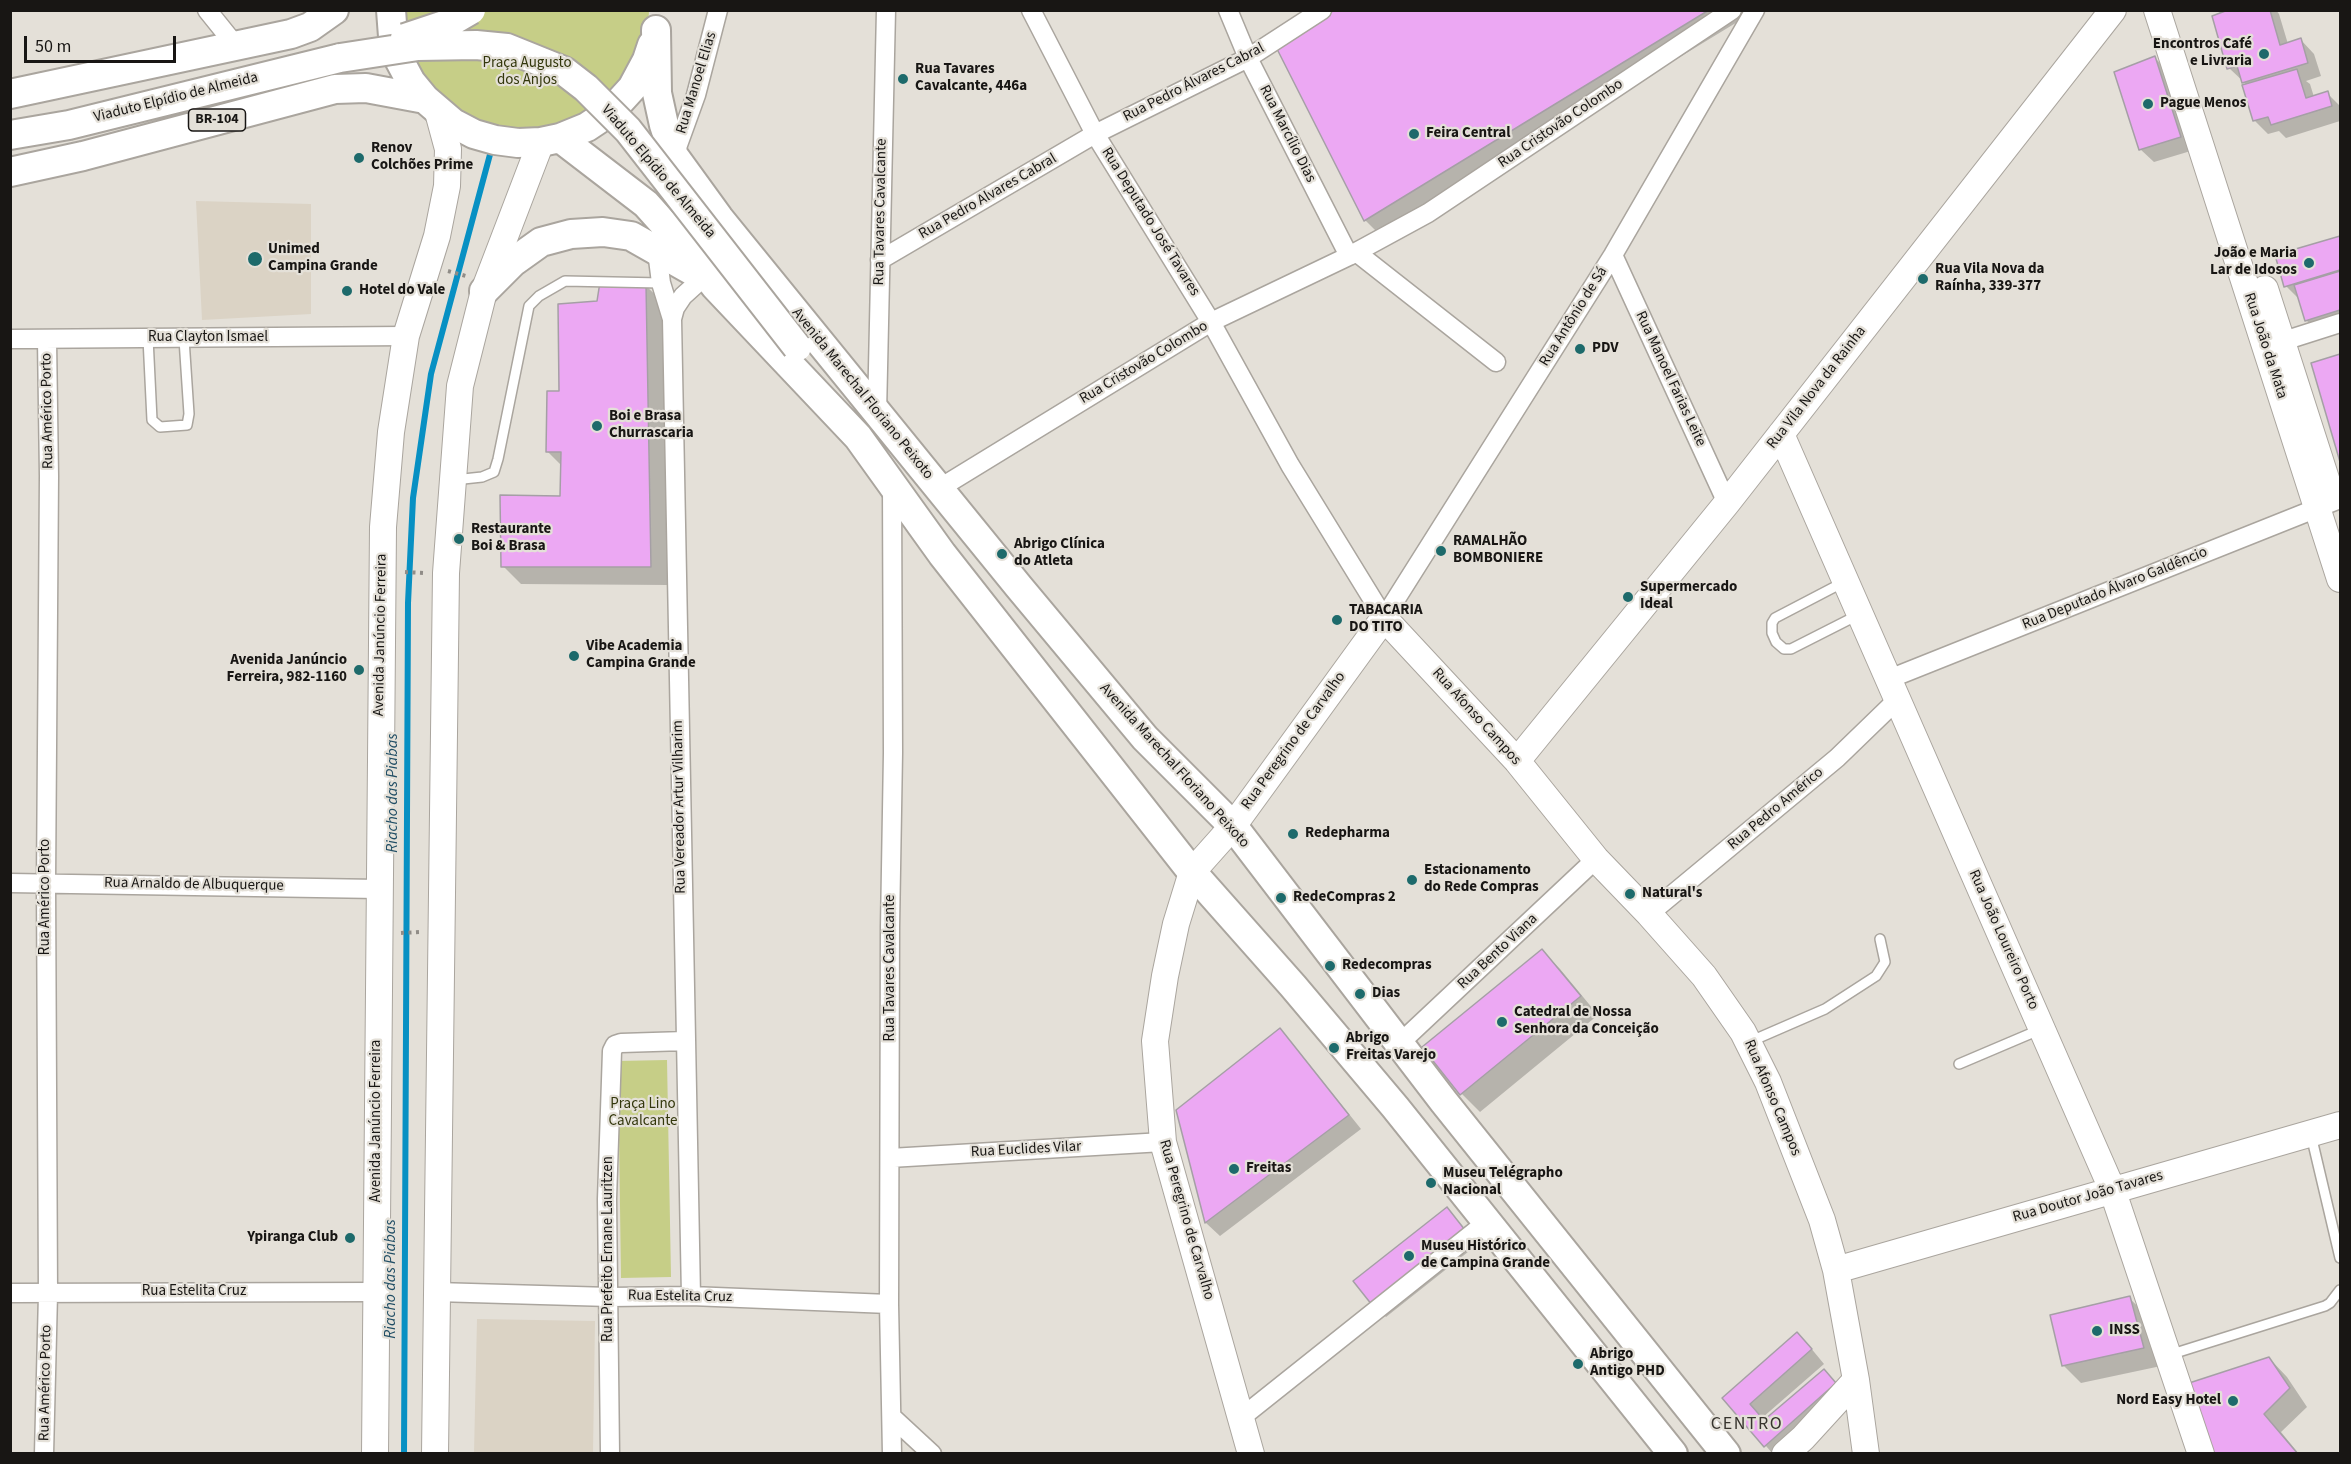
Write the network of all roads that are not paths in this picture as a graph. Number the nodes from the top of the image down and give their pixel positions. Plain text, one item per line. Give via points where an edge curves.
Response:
1 (207, 10) edge
2 (334, 10) edge
3 (391, 10) edge
4 (471, 10) edge
5 (718, 10) edge
6 (886, 10) edge
7 (1031, 10) edge
8 (1228, 10) edge
9 (1322, 10) edge
10 (1732, 10) edge
11 (1755, 10) edge
12 (2113, 10) edge
13 (2157, 10) edge
14 (2176, 10) edge
15 (656, 20) edge
16 (236, 46) junction
17 (340, 58) junction
18 (1248, 58) junction
19 (10, 94) edge
20 (431, 106) junction
21 (1095, 134) junction
22 (10, 135) edge
23 (550, 140) junction
24 (674, 156) junction
25 (10, 172) edge
26 (657, 251) junction
27 (1352, 254) junction
28 (1613, 255) junction
29 (880, 260) junction
30 (708, 280) junction
31 (661, 283) junction
32 (477, 284) junction
33 (672, 319) junction
34 (1211, 322) junction
35 (2340, 323) edge
36 (406, 336) junction
37 (147, 338) junction
38 (10, 339) edge
39 (184, 339) junction
40 (47, 340) junction
41 (2274, 344) junction
42 (1496, 362) dead end
43 (877, 413) junction
44 (1781, 434) junction
45 (858, 437) junction
46 (453, 480) junction
47 (892, 483) junction
48 (940, 488) junction
49 (2330, 502) edge
50 (1727, 503) junction
51 (2340, 526) edge
52 (2340, 579) edge
53 (1845, 581) junction
54 (1860, 614) junction
55 (1384, 618) junction
56 (1894, 689) junction
57 (1517, 761) junction
58 (1233, 826) junction
59 (1596, 859) junction
60 (1192, 872) junction
61 (10, 882) edge
62 (46, 883) junction
63 (378, 889) junction
64 (1650, 914) junction
65 (1880, 939) dead end
66 (2042, 1029) junction
67 (685, 1041) junction
68 (1748, 1043) junction
69 (1399, 1044) junction
70 (1959, 1064) dead end
71 (2340, 1125) edge
72 (2311, 1133) junction
73 (1163, 1142) junction
74 (890, 1158) junction
75 (2112, 1189) junction
76 (1488, 1221) junction
77 (2340, 1258) edge
78 (1836, 1270) junction
79 (2340, 1290) edge
80 (377, 1292) junction
81 (436, 1292) junction
82 (10, 1293) edge
83 (48, 1294) junction
84 (691, 1296) junction
85 (610, 1297) junction
86 (889, 1304) junction
87 (2167, 1355) junction
88 (1856, 1380) junction
89 (892, 1417) junction
90 (1242, 1417) junction
91 (44, 1454) edge
92 (375, 1454) edge
93 (435, 1454) edge
94 (610, 1454) edge
95 (892, 1454) edge
96 (932, 1454) edge
97 (1251, 1454) edge
98 (1672, 1454) edge
99 (1726, 1454) edge
100 (1785, 1454) edge
101 (1866, 1454) edge
102 (2201, 1454) edge

1 - 16 street
2 - 16 main road via 310,27 291,34
3 - 20 main road, BR-104 via 394,50
4 - 17 main road, Viaduto Elpídio de Almeida, bridge via 447,24
5 - 24 street, Rua Manoel Elias via 696,95
6 - 29 street, Rua Tavares Cavalcante
7 - 21 street, Rua Deputado José Tavares
8 - 18 street, Rua Marcílio Dias
9 - 18 street, Rua Pedro Álvares Cabral
10 - 27 street, Rua Cristovão Colombo via 1428,213
11 - 28 street, Rua Antônio de Sá
12 - 44 main road, Rua Vila Nova da Rainha
13 - 41 main road, Rua João da Mata
14 - 41 main road, Rua João da Mata
15 - 23 main road, BR-104 via 647,60 632,88 587,128
15 - 24 main road, Avenida Marechal Floriano Peixoto via 657,93
16 - 19 main road
17 - 22 main road, Viaduto Elpídio de Almeida via 69,125
17 - 45 main road, Viaduto Elpídio de Almeida, bridge via 418,46 476,45 507,48 564,71 628,130 797,346
18 - 21 street, Rua Pedro Álvares Cabral
18 - 27 street, Rua Marcílio Dias
20 - 23 main road, BR-104 via 474,134 518,143
20 - 25 main road, BR-104 via 366,88 335,89
20 - 36 main road, Avenida Janúncio Ferreira via 447,149 447,186 437,236
21 - 29 street, Rua Pedro Alvares Cabral
21 - 34 street, Rua Deputado José Tavares
23 - 30 main road, Avenida Marechal Floriano Peixoto via 646,204
23 - 32 main road
24 - 43 main road, Avenida Marechal Floriano Peixoto via 719,218
26 - 30 main road
26 - 31 street, Rua Vereador Artur Vilharim
26 - 32 main road via 631,237 603,232 571,234 541,242
27 - 34 street, Rua Cristovão Colombo
27 - 42 street
28 - 50 street, Rua Manoel Farias Leite
28 - 55 street, Rua Antônio de Sá
29 - 43 street, Rua Tavares Cavalcante
30 - 33 street, Rua Vereador Artur Vilharim via 683,296
30 - 45 main road, Avenida Marechal Floriano Peixoto
31 - 33 street, Rua Vereador Artur Vilharim
31 - 46 lane via 565,281 539,296 529,306 494,472
32 - 46 main road via 460,386
33 - 67 street, Rua Vereador Artur Vilharim
34 - 48 street, Rua Cristovão Colombo
34 - 55 street, Rua Deputado José Tavares via 1290,465
35 - 41 street
36 - 39 street, Rua Clayton Ismael
36 - 63 main road, Avenida Janúncio Ferreira via 382,527
37 - 39 street, Rua Clayton Ismael
37 - 39 lane via 152,420 160,427 187,425
37 - 40 street, Rua Clayton Ismael
38 - 40 street, Rua Clayton Ismael
40 - 62 street, Rua Américo Porto
41 - 49 main road, Rua João da Mata
43 - 48 main road, Avenida Marechal Floriano Peixoto
44 - 50 main road, Rua Vila Nova da Rainha
44 - 53 main road, Rua João Loureiro Porto
45 - 47 main road, Avenida Marechal Floriano Peixoto
46 - 81 main road via 446,573
47 - 60 main road, Avenida Marechal Floriano Peixoto via 942,554
47 - 74 street, Rua Tavares Cavalcante
48 - 58 main road, Avenida Marechal Floriano Peixoto via 1145,738
49 - 51 main road, Rua João da Mata
49 - 52 main road, Rua João da Mata
49 - 56 street, Rua Deputado Álvaro Galdêncio
50 - 57 main road, Rua Vila Nova da Rainha
53 - 54 main road, Rua João Loureiro Porto
53 - 54 lane via 1775,618 1772,623 1776,642 1791,649
54 - 56 main road, Rua João Loureiro Porto
55 - 57 main road, Rua Afonso Campos
55 - 58 main road, Rua Peregrino de Carvalho
56 - 64 street, Rua Pedro Américo via 1837,758
56 - 66 main road, Rua João Loureiro Porto
57 - 59 main road, Rua Afonso Campos
58 - 60 main road, Rua Peregrino de Carvalho
58 - 69 main road, Avenida Marechal Floriano Peixoto
59 - 64 main road, Rua Afonso Campos
59 - 69 street, Rua Bento Viana
60 - 73 main road, Rua Peregrino de Carvalho via 1176,924 1155,1041
60 - 76 main road, Avenida Marechal Floriano Peixoto via 1301,995
61 - 62 street, Rua Arnaldo de Albuquerque
62 - 63 street, Rua Arnaldo de Albuquerque
62 - 83 street, Rua Américo Porto
63 - 80 main road, Avenida Janúncio Ferreira
64 - 68 main road, Rua Afonso Campos via 1704,976
65 - 68 lane via 1885,962 1876,976 1825,1009
66 - 70 lane
66 - 75 main road, Rua João Loureiro Porto
67 - 84 street, Rua Vereador Artur Vilharim
67 - 85 street, Rua Prefeito Ernane Lauritzen via 621,1043 612,1051 607,1199
68 - 78 main road, Rua Afonso Campos via 1768,1082 1822,1220
69 - 99 main road, Avenida Marechal Floriano Peixoto
71 - 72 main road, Rua Doutor João Tavares
72 - 75 main road, Rua Doutor João Tavares
72 - 77 lane
73 - 74 street, Rua Euclides Vilar
73 - 90 main road, Rua Peregrino de Carvalho
74 - 86 street, Rua Tavares Cavalcante
75 - 78 main road, Rua Doutor João Tavares
75 - 87 main road, Rua João Loureiro Porto
76 - 90 street
76 - 98 main road, Avenida Marechal Floriano Peixoto
78 - 88 main road, Rua Afonso Campos
79 - 87 lane via 2330,1303 2316,1310
80 - 83 street, Rua Estelita Cruz
80 - 92 main road, Avenida Janúncio Ferreira
81 - 85 street, Rua Estelita Cruz
81 - 93 main road
82 - 83 street, Rua Estelita Cruz
83 - 91 street, Rua Américo Porto
84 - 85 street, Rua Estelita Cruz
84 - 86 street, Rua Estelita Cruz
85 - 94 street, Rua Prefeito Ernane Lauritzen
86 - 89 street, Rua Tavares Cavalcante
87 - 102 main road, Rua João Loureiro Porto
88 - 100 main road
88 - 101 main road, Rua Afonso Campos
89 - 95 street, Rua Tavares Cavalcante
89 - 96 street
90 - 97 main road, Rua Peregrino de Carvalho

